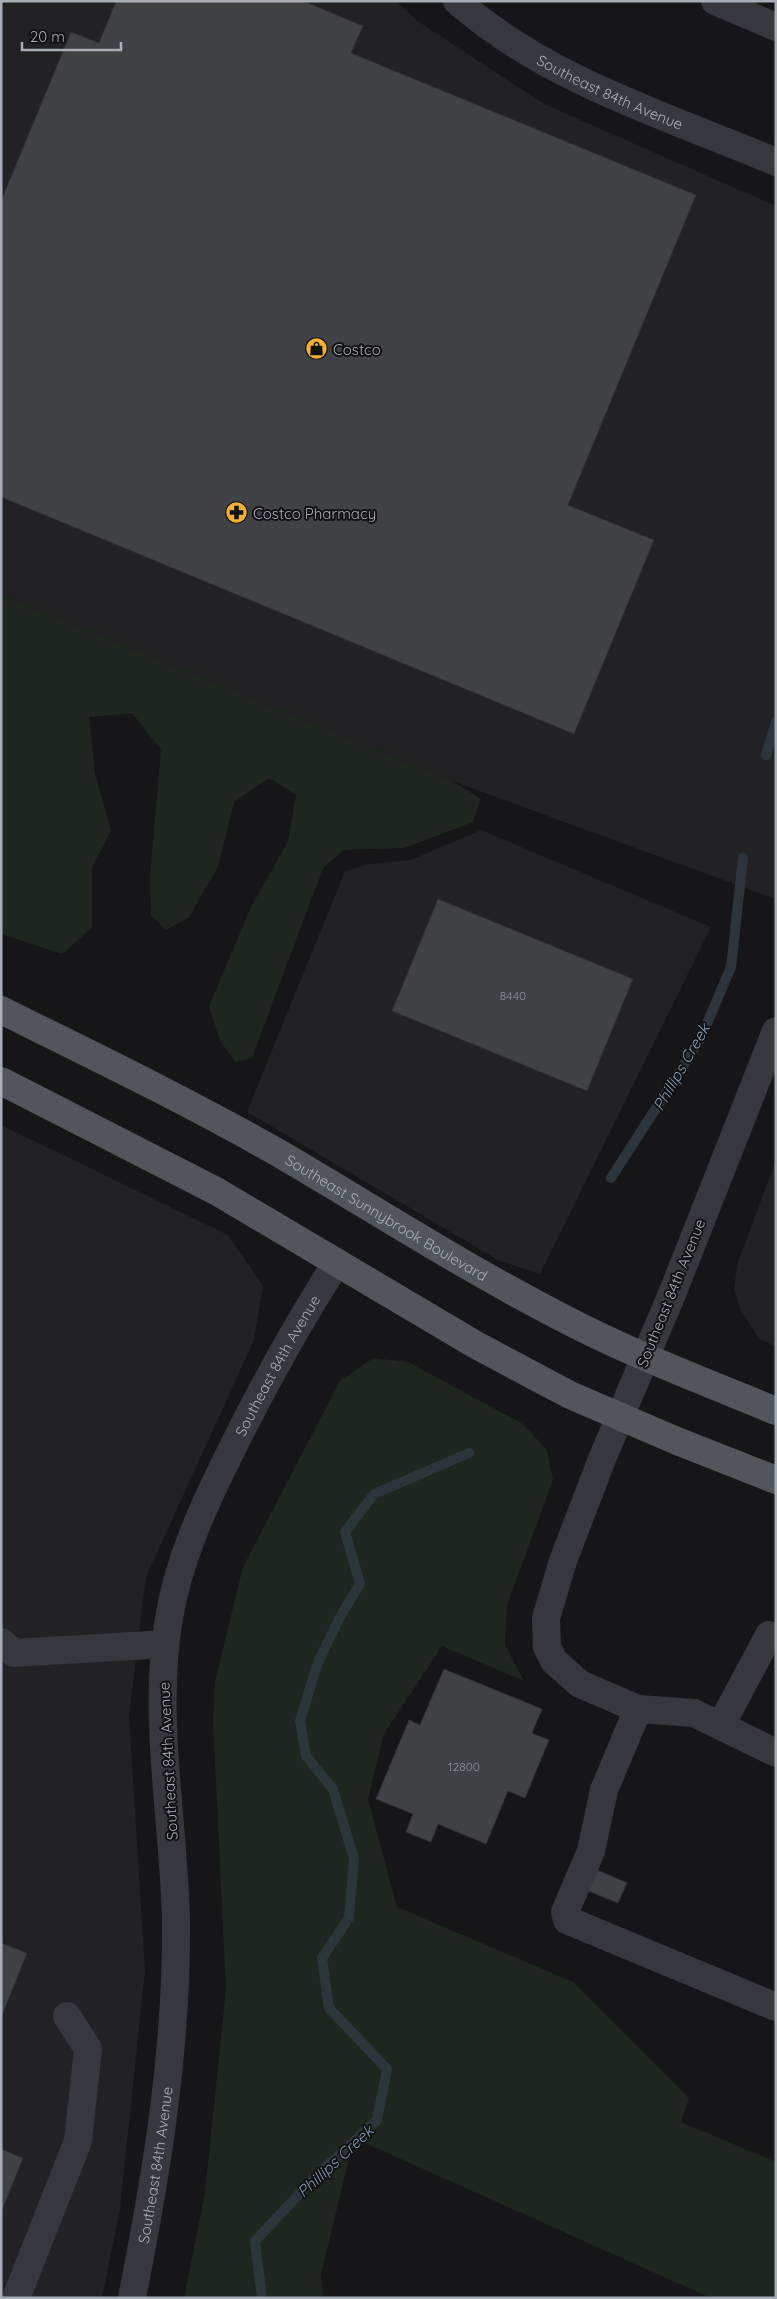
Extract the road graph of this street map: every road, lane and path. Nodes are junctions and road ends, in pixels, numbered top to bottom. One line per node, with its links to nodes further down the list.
1 (456, 1): 4 (street, Southeast 84th Avenue)
2 (715, 1): 3 (street)
3 (776, 27)
4 (776, 162)
5 (1, 1010): 9 (main road, Southeast Sunnybrook Boulevard)
6 (776, 1031): 9 (street, Southeast 84th Avenue)
7 (1, 1081): 8 (main road)
8 (337, 1262): 11 (main road); 15 (street, Southeast 84th Avenue)
9 (645, 1358): 10 (main road, Southeast Sunnybrook Boulevard); 11 (street, Southeast 84th Avenue)
10 (776, 1411)
11 (620, 1416): 12 (main road); 16 (street, Southeast 84th Avenue)
12 (776, 1480)
13 (776, 1638): 17 (street)
14 (1, 1642): 15 (street)
15 (165, 1644): 22 (street, Southeast 84th Avenue)
16 (638, 1709): 17 (street, Southeast 84th Avenue); 19 (street)
17 (721, 1726): 18 (street, Southeast 84th Avenue)
18 (776, 1753)
19 (776, 2007)
20 (67, 2016): 21 (street)
21 (16, 2298)
22 (132, 2298)

